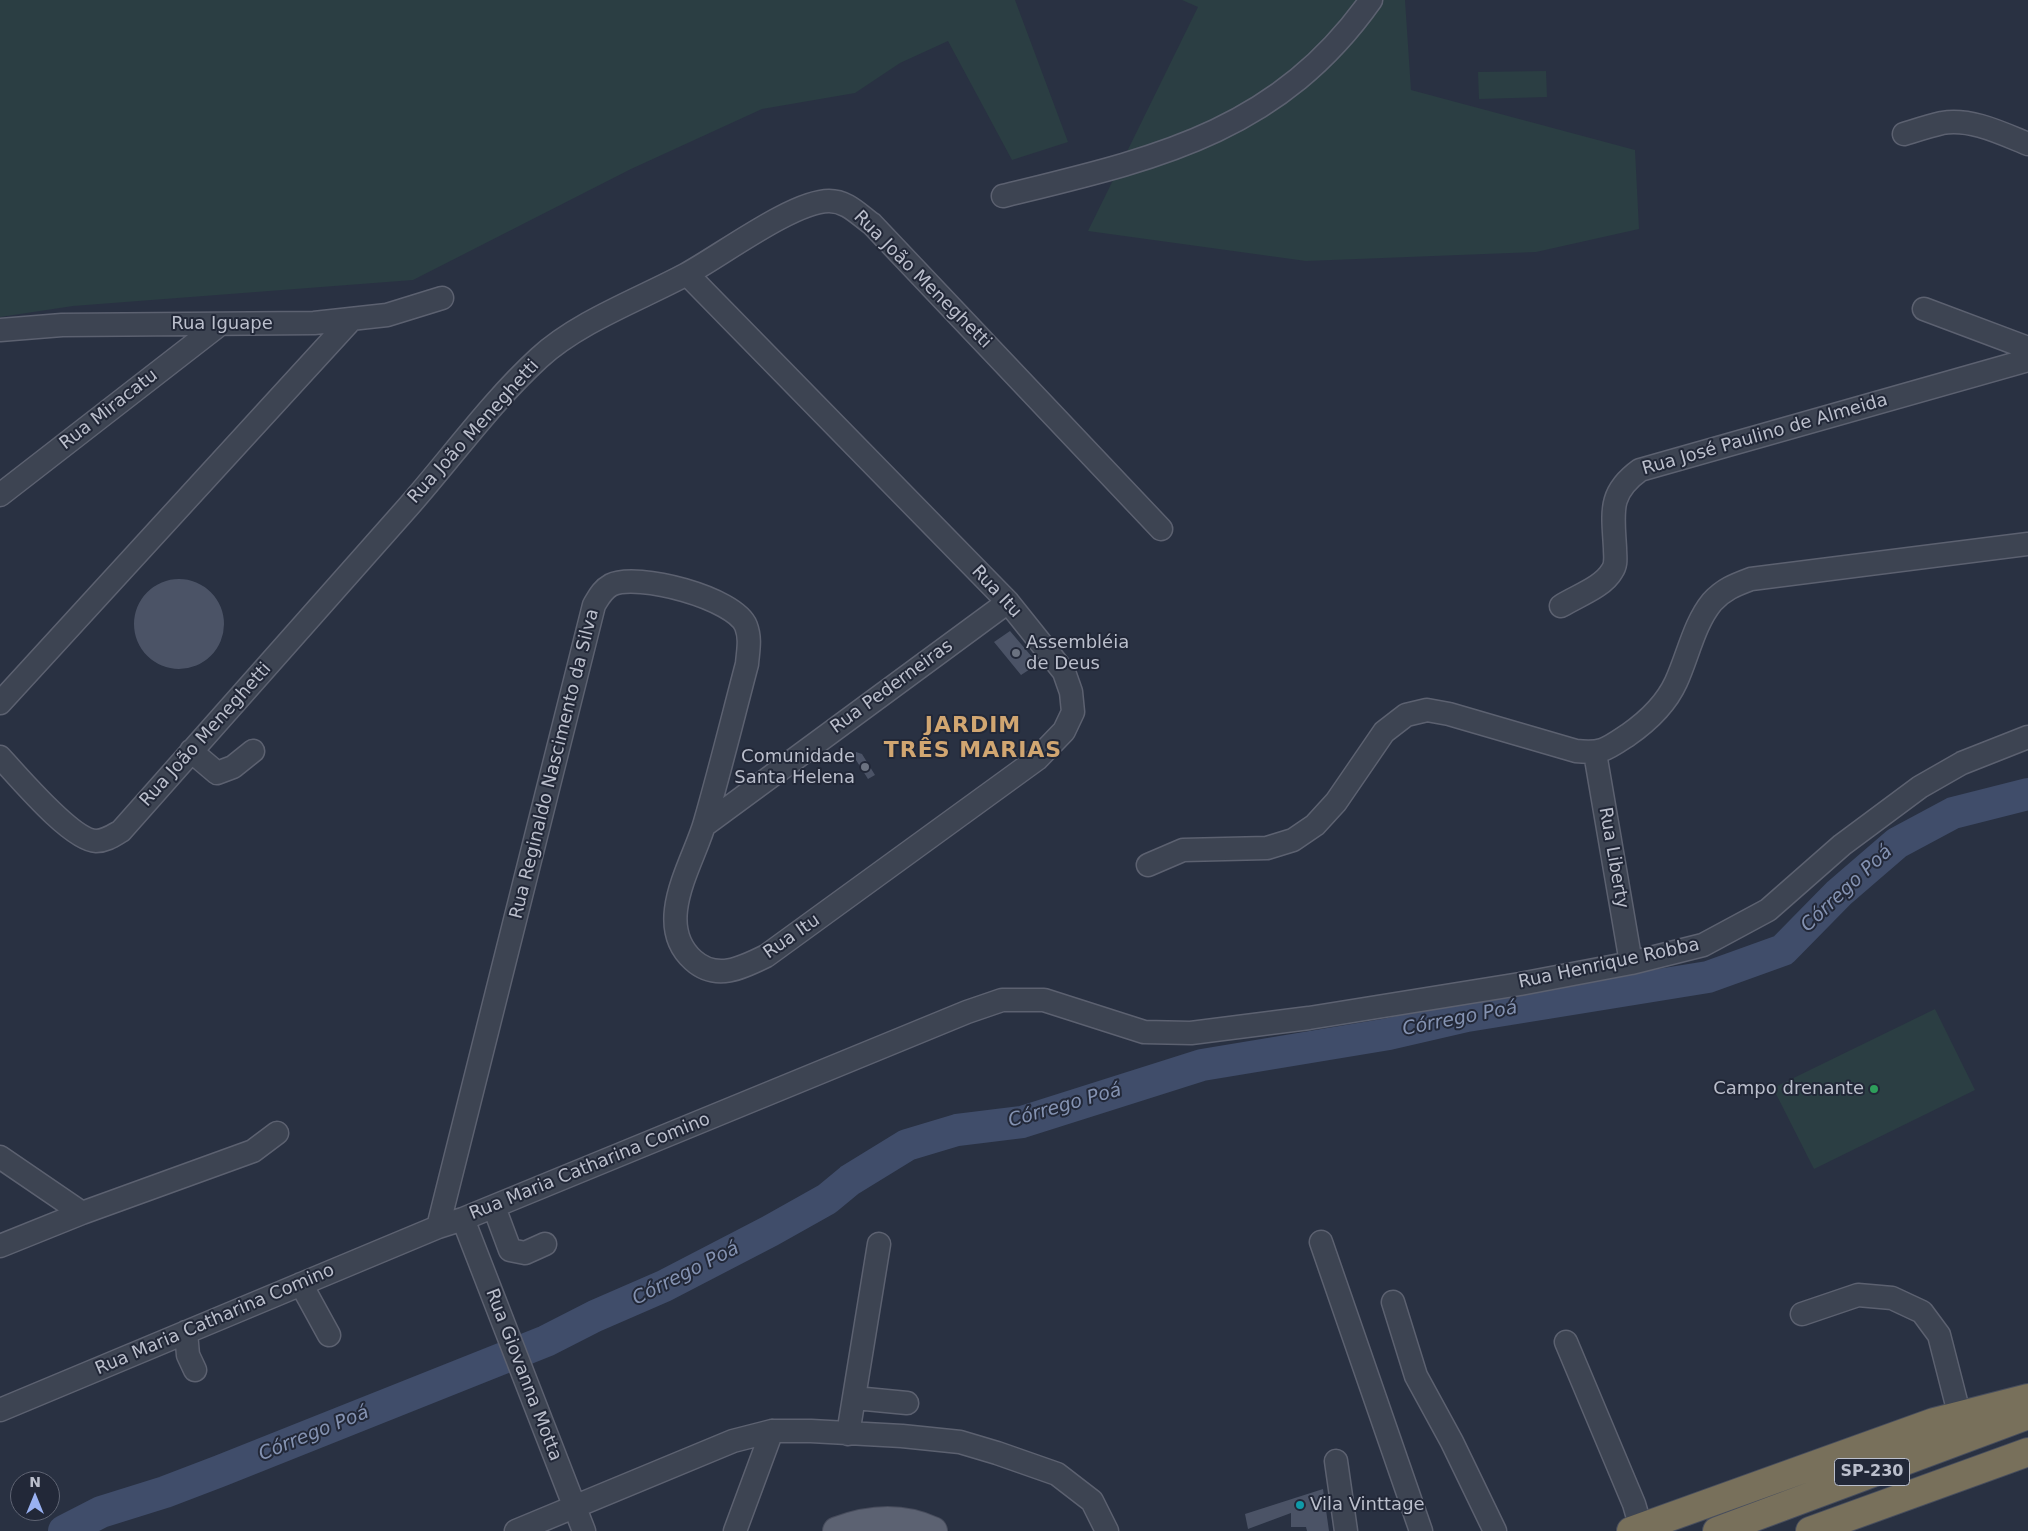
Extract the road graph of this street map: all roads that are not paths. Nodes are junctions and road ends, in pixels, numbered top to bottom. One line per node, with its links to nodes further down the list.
1 (1371, 0): 4 (street)
2 (1904, 134): 3 (street)
3 (2028, 144)
4 (1004, 196)
5 (687, 274): 14 (street, Rua João Meneghetti); 16 (street, Rua Itu); 20 (street, Rua João Meneghetti)
6 (442, 298): 8 (street, Rua Iguape)
7 (1924, 309): 11 (street)
8 (350, 321): 9 (street, Rua Iguape); 18 (street)
9 (219, 325): 10 (street, Rua Iguape); 13 (street, Rua Miracatu)
10 (0, 330)
11 (2028, 348)
12 (2028, 360): 17 (street, Rua José Paulino de Almeida)
13 (0, 495)
14 (1161, 529)
15 (2028, 544): 22 (street)
16 (1008, 602): 24 (street, Rua Pederneiras); 26 (street, Rua Itu)
17 (1561, 606)
18 (0, 703)
19 (2028, 737): 27 (street, Rua Henrique Robba)
20 (192, 751): 21 (street); 23 (street, Rua João Meneghetti)
21 (253, 751)
22 (1595, 754): 25 (street); 27 (street, Rua Liberty)
23 (0, 757)
24 (705, 825): 26 (street, Rua Reginaldo Nascimento da Silva); 34 (street, Rua Reginaldo Nascimento da Silva)
25 (1148, 865)
26 (677, 934)
27 (1631, 964): 28 (street, Rua Henrique Robba)
28 (1191, 1033): 31 (street, Rua Maria Catharina Comino)
29 (277, 1133): 32 (street)
30 (0, 1157): 32 (street)
31 (494, 1207): 33 (street, Rua Maria Catharina Comino); 36 (street)
32 (82, 1213): 38 (street)
33 (463, 1219): 34 (street, Rua Maria Catharina Comino); 56 (street, Rua Giovanna Motta)
34 (438, 1227): 39 (street, Rua Maria Catharina Comino)
35 (1321, 1242): 65 (street)
36 (546, 1244)
37 (879, 1244): 46 (street)
38 (0, 1246)
39 (301, 1284): 42 (street, Rua Maria Catharina Comino); 43 (street)
40 (1393, 1302): 66 (street)
41 (1802, 1314): 51 (street)
42 (186, 1332): 45 (street); 49 (street, Rua Maria Catharina Comino)
43 (329, 1336)
44 (1566, 1342): 57 (street)
45 (195, 1370)
46 (855, 1398): 48 (street); 53 (street)
47 (2028, 1398): 51 (highway)
48 (907, 1403)
49 (0, 1410)
50 (2028, 1415): 67 (highway, SP-230)
51 (1960, 1417): 57 (highway)
52 (772, 1432): 53 (street); 56 (street); 60 (street)
53 (848, 1434): 63 (street)
54 (2028, 1452): 68 (highway, SP-230)
55 (1336, 1461): 64 (street)
56 (574, 1507): 58 (street); 59 (street, Rua Giovanna Motta)
57 (1636, 1529)
58 (516, 1531)
59 (584, 1531)
60 (735, 1531)
61 (837, 1531): 62 (main road)
62 (933, 1531)
63 (1106, 1531)
64 (1346, 1531)
65 (1421, 1531)
66 (1495, 1531)
67 (1717, 1531)
68 (1810, 1531)

